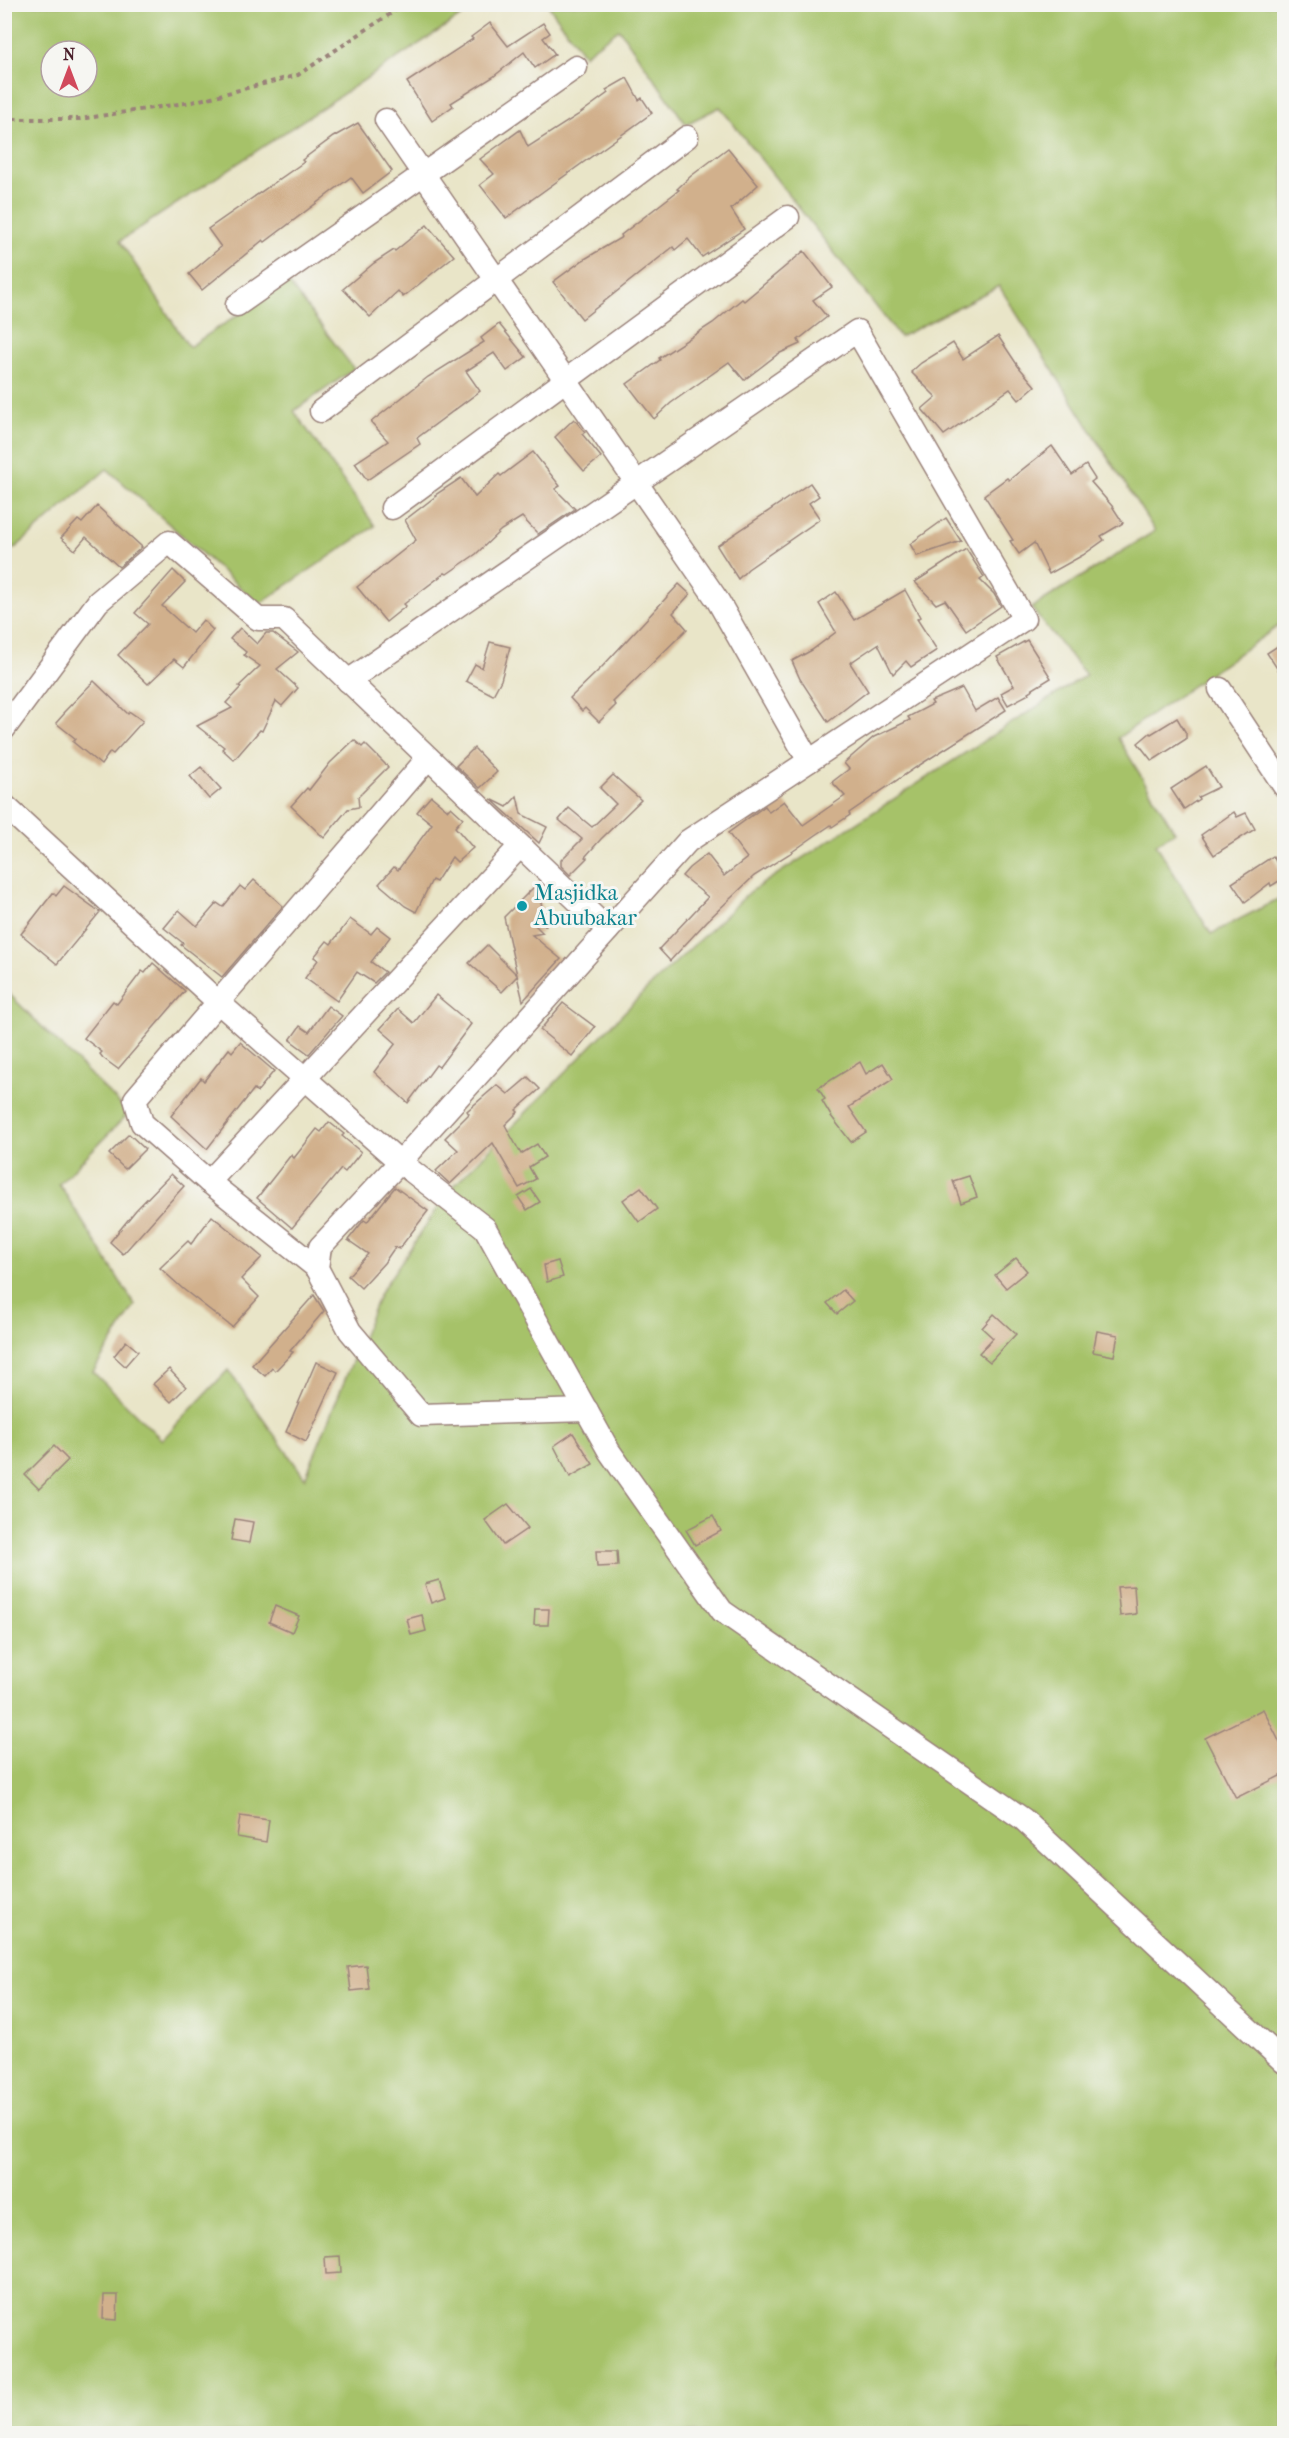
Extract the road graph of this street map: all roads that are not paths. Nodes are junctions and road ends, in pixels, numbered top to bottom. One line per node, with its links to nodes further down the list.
1 (576, 67): 4 (street)
2 (386, 120): 4 (street)
3 (687, 137): 6 (street)
4 (423, 174): 6 (street); 7 (street)
5 (788, 217): 8 (street)
6 (496, 280): 8 (street); 9 (street)
7 (237, 305)
8 (566, 381): 10 (street); 11 (street)
9 (321, 411)
10 (637, 483): 12 (street); 16 (street); 16 (street)
11 (392, 508)
12 (348, 681): 14 (street); 15 (street)
13 (1220, 689): 17 (street)
14 (4, 729)
15 (428, 758): 19 (street); 21 (street)
16 (809, 761): 20 (street)
17 (1284, 786)
18 (4, 805): 21 (street)
19 (520, 846): 20 (street); 22 (street)
20 (608, 930): 23 (street)
21 (218, 1002): 22 (street); 24 (street)
22 (305, 1078): 23 (street); 24 (street)
23 (399, 1162): 25 (street); 26 (street)
24 (209, 1182): 25 (street)
25 (317, 1268): 26 (street)
26 (586, 1410): 27 (street)
27 (1284, 2062)

